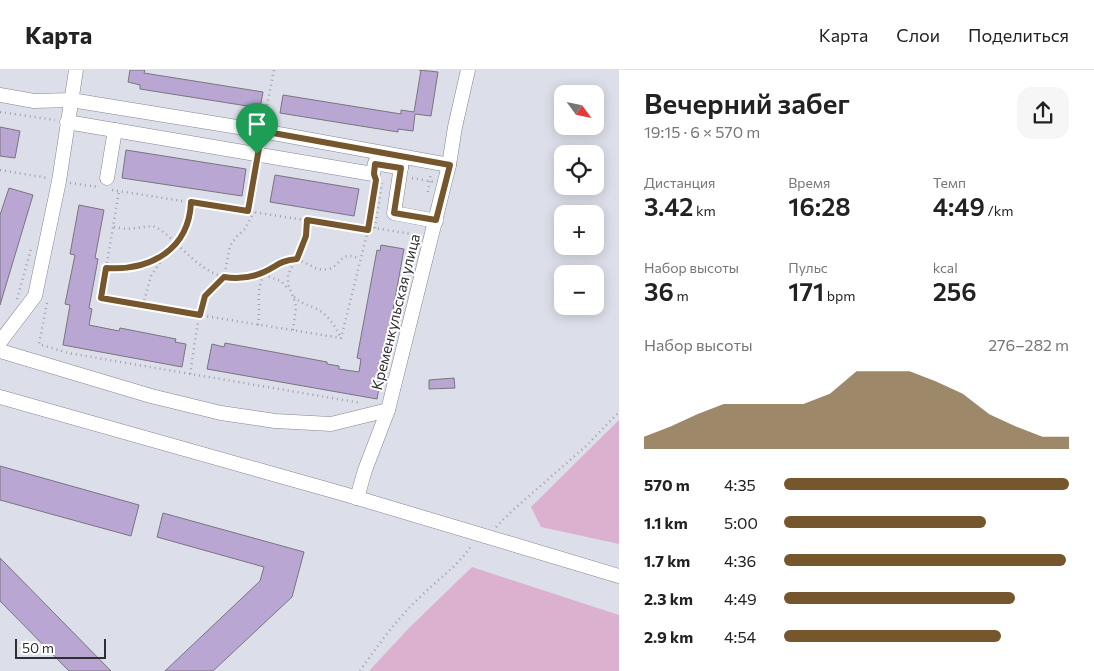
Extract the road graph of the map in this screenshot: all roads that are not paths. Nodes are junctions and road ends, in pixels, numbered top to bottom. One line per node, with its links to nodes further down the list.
1 (76, 70): 4 (street)
2 (468, 70): 8 (street, Кременкульская улица)
3 (0, 95): 4 (street)
4 (66, 100): 5 (street); 7 (street)
5 (67, 122): 6 (street); 11 (street)
6 (115, 130): 7 (street); 9 (street)
7 (402, 162): 8 (street); 10 (street)
8 (450, 165): 10 (street, Кременкульская улица)
9 (107, 178)
10 (436, 220): 14 (street, Кременкульская улица)
11 (0, 342)
12 (0, 351): 14 (street)
13 (0, 397): 15 (street)
14 (388, 410): 15 (street, Кременкульская улица)
15 (357, 498): 16 (street)
16 (619, 576)

